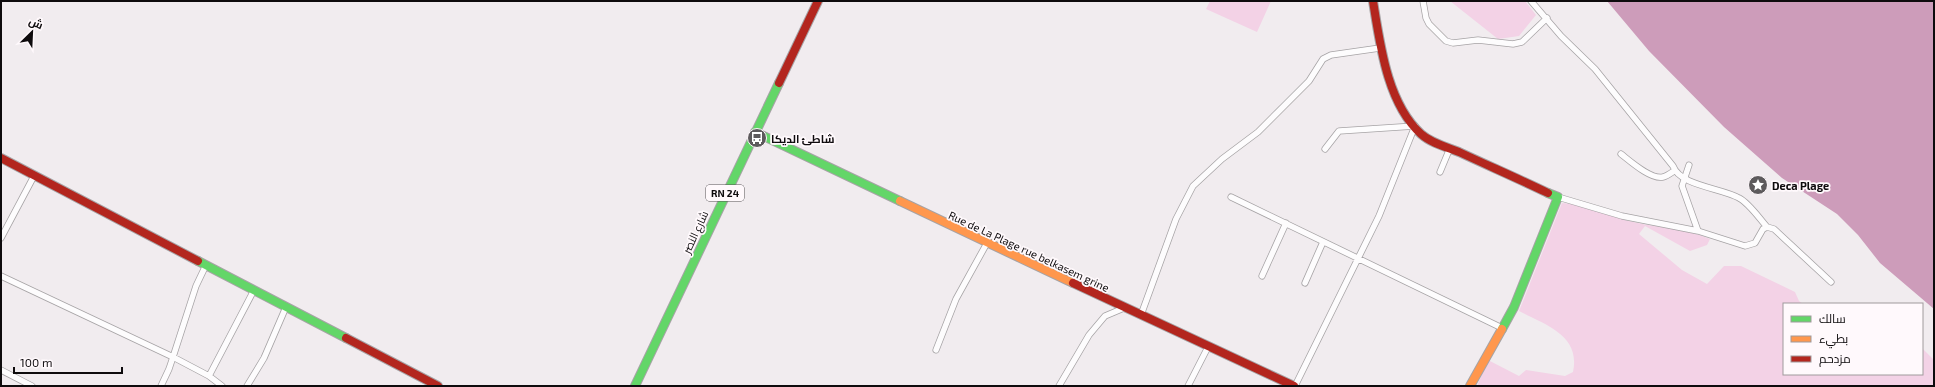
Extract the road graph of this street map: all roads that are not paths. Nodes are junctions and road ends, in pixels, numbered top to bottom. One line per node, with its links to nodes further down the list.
1 (818, 1): 8 (street, شارع النصر / RN 24)
2 (1373, 1): 6 (street)
3 (1423, 1): 5 (street)
4 (1531, 1): 5 (street)
5 (1547, 18): 14 (street)
6 (1380, 48): 7 (street); 35 (street)
7 (1415, 126): 9 (street); 10 (street); 26 (street)
8 (755, 132): 25 (street, Rue de La Plage rue belkasem grine); 47 (street, شارع النصر / RN 24)
9 (1324, 148)
10 (1450, 148): 15 (street); 19 (street)
11 (1621, 154): 14 (street)
12 (1, 158): 16 (street)
13 (1689, 165): 17 (street)
14 (1674, 171): 17 (street)
15 (1440, 172)
16 (34, 176): 23 (street); 27 (street)
17 (1684, 177): 21 (street); 22 (street)
18 (1231, 197): 20 (street)
19 (1558, 197): 22 (street); 36 (street)
20 (1286, 224): 24 (street); 29 (street)
21 (1767, 227): 22 (street); 30 (street)
22 (1698, 231)
23 (1, 238)
24 (1323, 242): 26 (street); 31 (street)
25 (987, 243): 34 (street, Rue de La Plage rue belkasem grine); 38 (street)
26 (1358, 258): 36 (street); 50 (street)
27 (206, 265): 32 (street); 39 (street)
28 (1, 276): 39 (street)
29 (1262, 276)
30 (1831, 282)
31 (1305, 283)
32 (254, 290): 33 (street); 41 (street)
33 (286, 308): 45 (street); 46 (street)
34 (1124, 308): 35 (street, Rue de La Plage rue belkasem grine); 48 (street)
35 (1141, 315): 37 (street, Rue de La Plage rue belkasem grine)
36 (1502, 328): 51 (street)
37 (1208, 346): 49 (street); 50 (street, Rue de La Plage rue belkasem grine)
38 (936, 350)
39 (173, 357): 41 (street); 43 (street)
40 (1, 370): 42 (street)
41 (209, 376): 44 (street)
42 (32, 386)
43 (161, 386)
44 (222, 386)
45 (247, 386)
46 (438, 386)
47 (635, 386)
48 (1059, 386)
49 (1188, 386)
50 (1295, 386)
51 (1470, 386)

